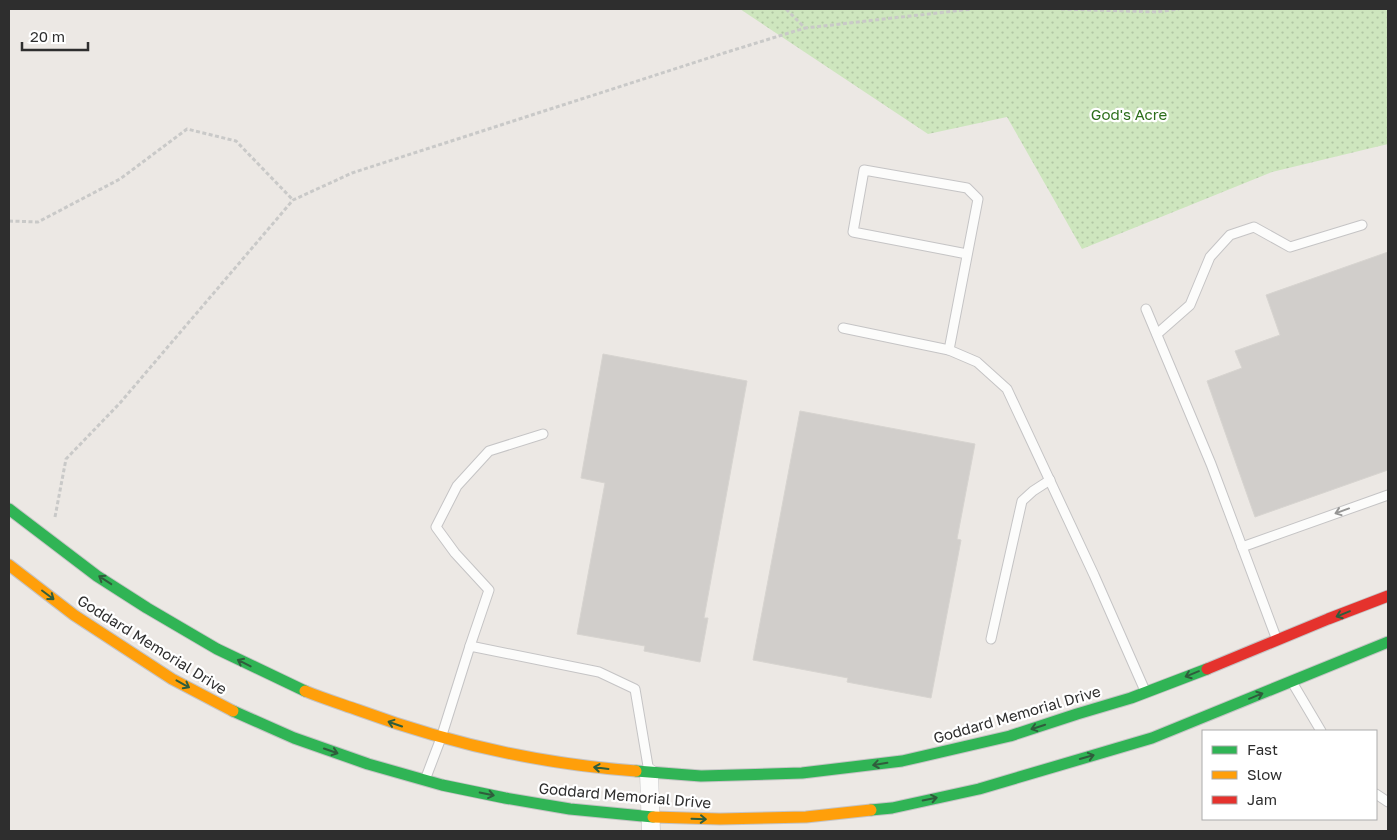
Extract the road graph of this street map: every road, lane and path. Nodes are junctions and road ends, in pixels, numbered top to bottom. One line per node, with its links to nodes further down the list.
1 (786, 9): 5 (path)
2 (972, 9): 5 (path)
3 (1061, 9): 4 (path)
4 (1179, 9)
5 (805, 28): 6 (path)
6 (293, 200): 7 (path); 18 (path)
7 (9, 221)
8 (1362, 224): 12 (lane)
9 (967, 254): 9 (lane); 13 (lane)
10 (1146, 309): 12 (lane)
11 (843, 328): 13 (lane)
12 (1157, 334): 19 (lane)
13 (949, 350): 15 (lane)
14 (544, 434): 25 (lane)
15 (1050, 480): 22 (lane); 27 (lane)
16 (1388, 494): 19 (lane, one-way to 19)
17 (9, 509): 18 (main road, Goddard Memorial Drive)
18 (46, 537): 29 (main road, Goddard Memorial Drive, one-way to 18)
19 (1242, 546): 23 (lane)
20 (9, 565): 31 (main road, Goddard Memorial Drive, one-way to 31)
21 (1388, 596): 23 (main road, Goddard Memorial Drive, one-way to 23)
22 (991, 639)
23 (1277, 640): 27 (main road, Goddard Memorial Drive, one-way to 27)
24 (1388, 642): 26 (main road, Goddard Memorial Drive)
25 (470, 646): 29 (lane); 30 (lane)
26 (1292, 682): 28 (lane); 34 (main road, Goddard Memorial Drive, one-way to 26)
27 (1146, 693): 30 (main road, Goddard Memorial Drive, one-way to 30)
28 (1320, 730)
29 (442, 738): 30 (main road, Goddard Memorial Drive, one-way to 29); 31 (lane)
30 (649, 773): 34 (street)
31 (425, 780): 34 (main road, Goddard Memorial Drive, one-way to 34)
32 (1377, 795): 33 (lane)
33 (1388, 802)
34 (650, 824)

